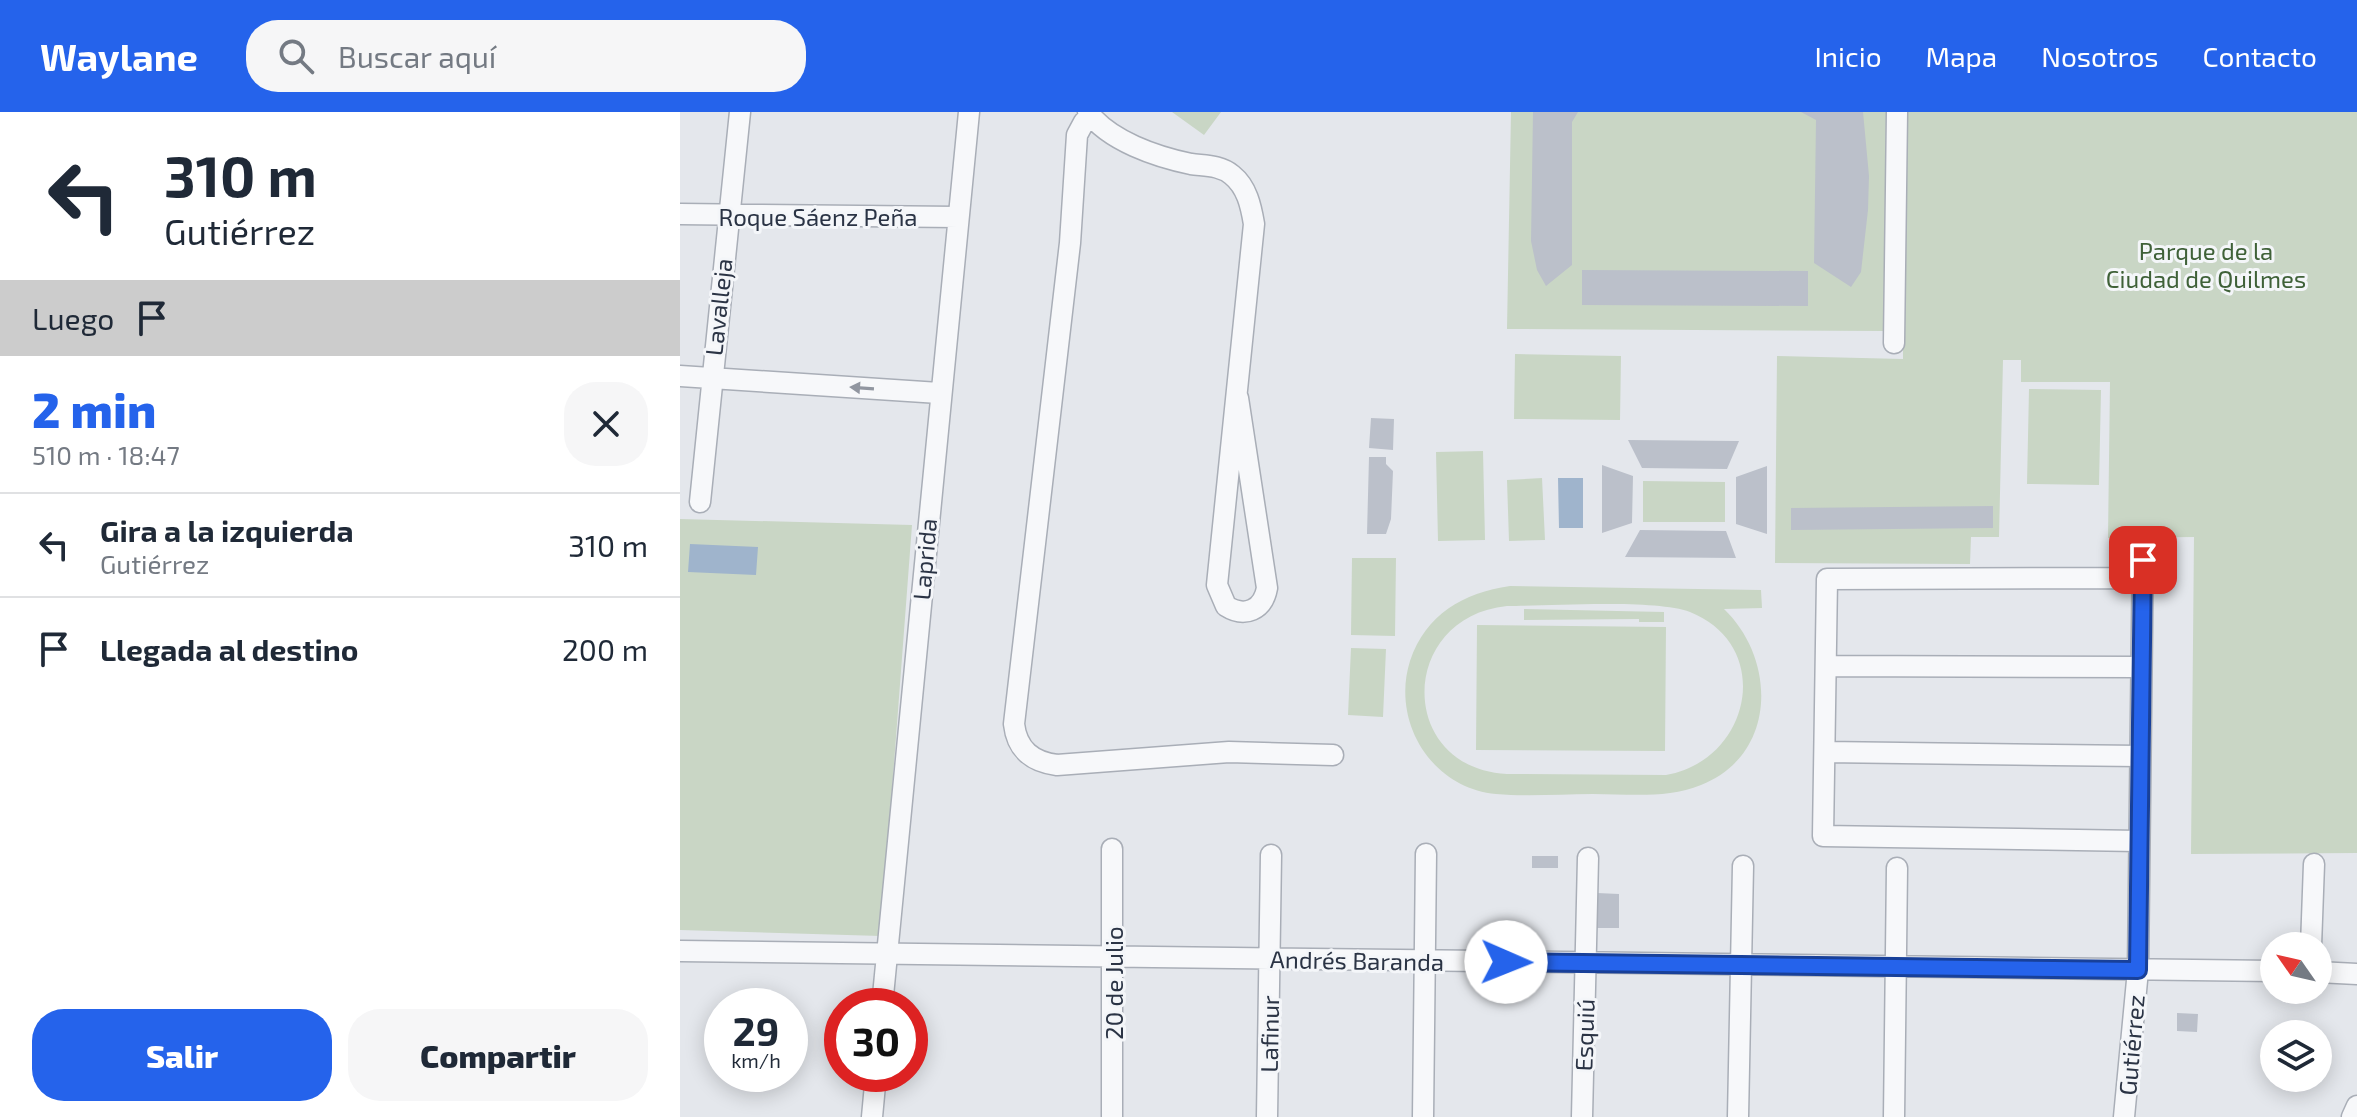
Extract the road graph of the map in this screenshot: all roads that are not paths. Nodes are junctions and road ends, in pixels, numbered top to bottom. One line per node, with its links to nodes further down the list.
1 (740, 112): 6 (street, Lavalleja)
2 (969, 112): 7 (street, Laprida)
3 (1897, 112): 8 (street)
4 (1091, 116): 12 (street); 19 (street)
5 (680, 214): 6 (street, Roque Sáenz Peña)
6 (728, 215): 7 (street, Roque Sáenz Peña); 10 (street, Lavalleja)
7 (957, 217): 11 (street, Laprida)
8 (1894, 343)
9 (680, 376): 10 (street)
10 (710, 378): 11 (street, one-way to 10); 13 (street, Lavalleja)
11 (939, 393): 31 (street, Laprida)
12 (1238, 398): 12 (street)
13 (700, 502)
14 (2143, 542): 15 (street, Gutiérrez)
15 (2143, 578): 16 (street); 17 (street, Gutiérrez)
16 (1827, 666): 17 (street); 18 (street)
17 (2141, 667): 20 (street, Gutiérrez)
18 (1825, 752): 20 (street); 21 (street)
19 (1333, 755)
20 (2139, 756): 21 (street, Gutiérrez)
21 (2138, 841): 38 (street, Gutiérrez)
22 (1112, 849): 32 (street, 20 de Julio)
23 (1426, 854): 34 (street)
24 (1271, 855): 33 (street, Lafinur)
25 (1588, 858): 35 (street, Esquiú)
26 (2314, 864): 29 (street)
27 (1743, 866): 36 (street)
28 (1897, 868): 37 (street)
29 (2312, 932)
30 (680, 951): 31 (street, Andrés Baranda)
31 (887, 955): 32 (street, Andrés Baranda); 42 (street, Laprida)
32 (1114, 957): 33 (street, Andrés Baranda); 46 (street, 20 de Julio)
33 (1271, 959): 34 (street, Andrés Baranda); 47 (street, Lafinur)
34 (1426, 961): 35 (street, Andrés Baranda); 48 (street)
35 (1586, 964): 36 (street, Andrés Baranda); 49 (street, Esquiú)
36 (1742, 966): 37 (street, Andrés Baranda); 50 (street)
37 (1896, 967): 38 (street, Andrés Baranda); 51 (street)
38 (2138, 970): 39 (street, Andrés Baranda); 52 (street, Gutiérrez)
39 (2260, 971)
40 (2332, 973): 41 (street)
41 (2357, 974)
42 (884, 988)
43 (874, 1092): 45 (street)
44 (2357, 1106): 53 (street)
45 (872, 1117)
46 (1112, 1117)
47 (1267, 1117)
48 (1423, 1117)
49 (1582, 1117)
50 (1738, 1117)
51 (1894, 1117)
52 (2124, 1117)
53 (2352, 1117)

